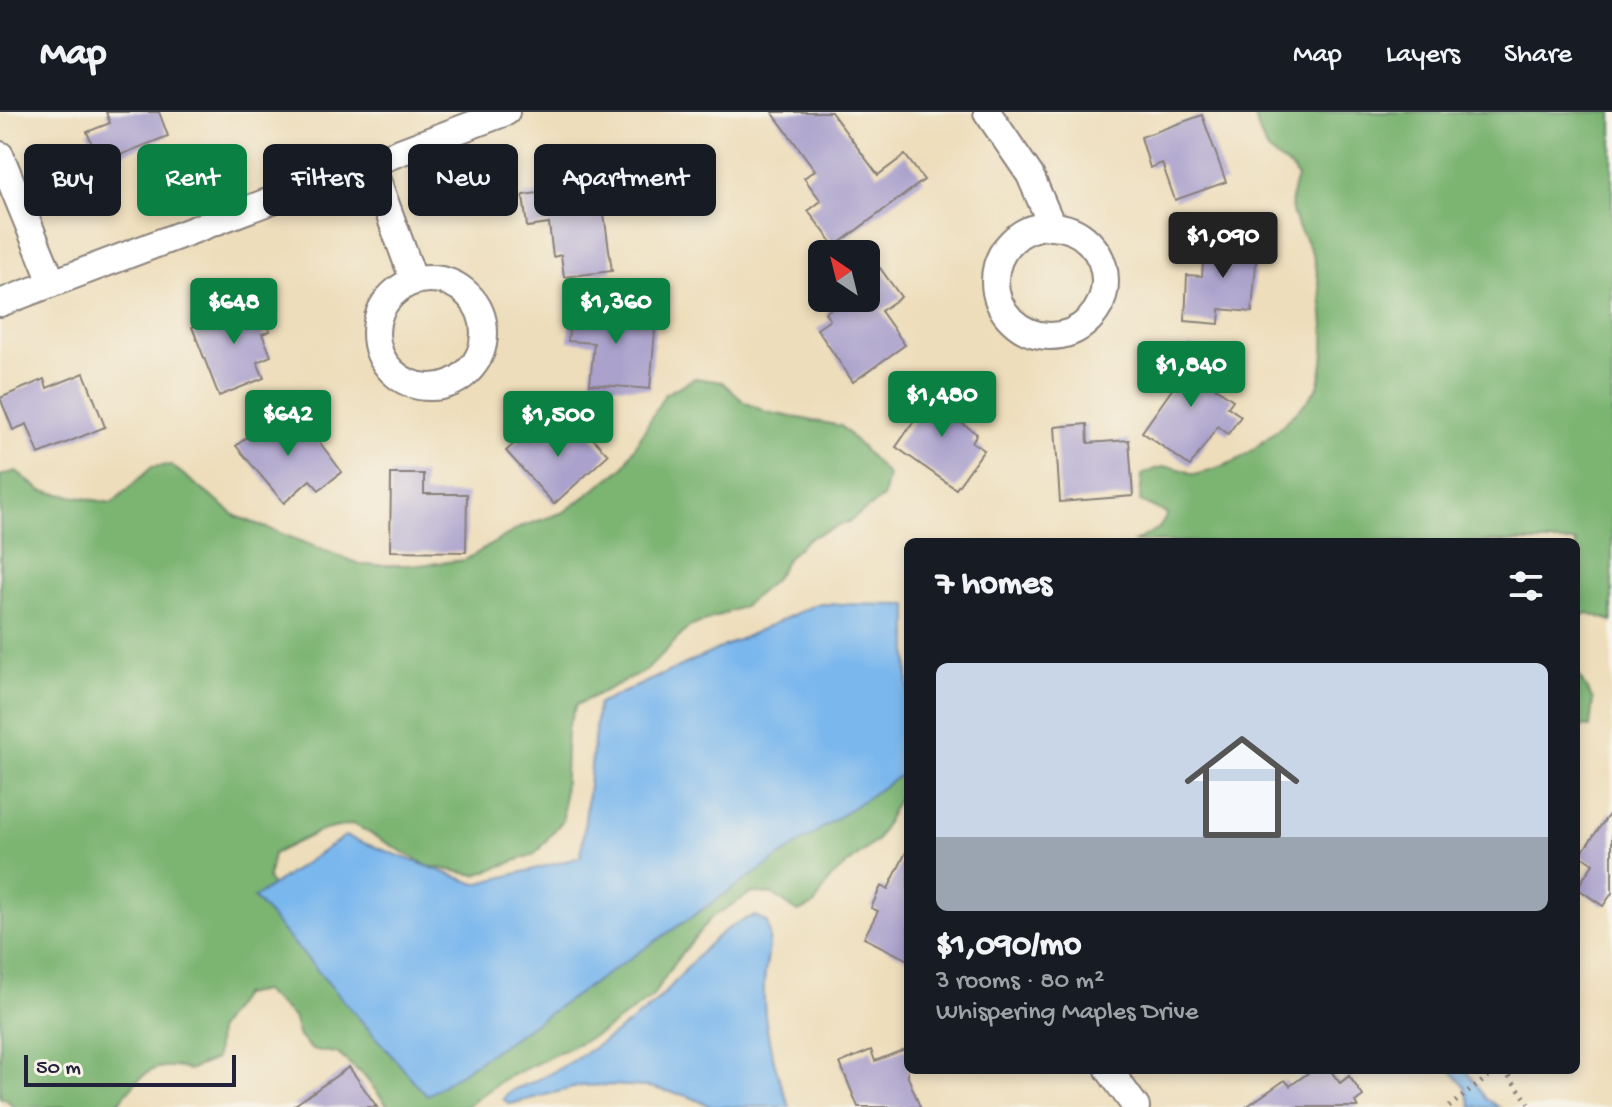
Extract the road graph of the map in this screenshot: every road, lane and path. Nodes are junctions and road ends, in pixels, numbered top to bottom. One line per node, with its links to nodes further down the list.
1 (506, 112): 4 (street)
2 (987, 112): 7 (street)
3 (0, 155): 9 (street)
4 (392, 156)
5 (263, 204): 9 (street)
6 (390, 216): 8 (street)
7 (1052, 226): 7 (street)
8 (414, 281): 8 (street)
9 (52, 282): 10 (street)
10 (0, 303)
11 (1112, 1074): 15 (street)
12 (1492, 1074): 14 (path)
13 (1507, 1074): 16 (path)
14 (1450, 1106)
15 (1136, 1107)
16 (1532, 1107)

